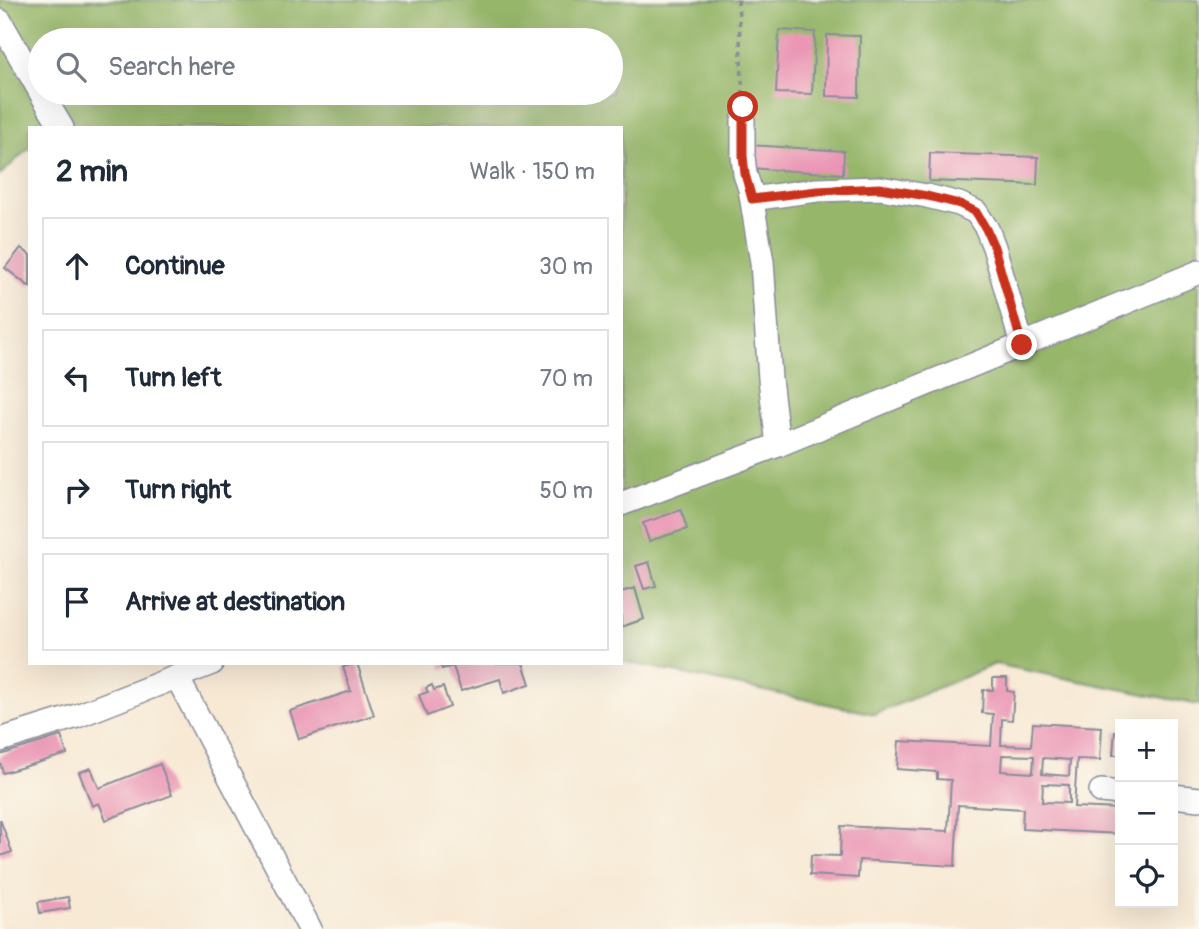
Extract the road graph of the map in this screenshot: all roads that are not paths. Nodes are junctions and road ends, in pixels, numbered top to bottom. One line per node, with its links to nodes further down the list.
1 (0, 21): 2 (street)
2 (28, 69)
3 (49, 105): 5 (street)
4 (743, 121): 6 (street)
5 (61, 126)
6 (752, 199): 8 (street); 9 (street)
7 (1199, 272): 8 (street)
8 (1022, 345): 9 (street)
9 (778, 445): 10 (street)
10 (623, 503)
11 (207, 665): 12 (street)
12 (177, 677): 13 (street); 16 (street)
13 (0, 740)
14 (1178, 797): 15 (street)
15 (1199, 799)
16 (310, 929)

